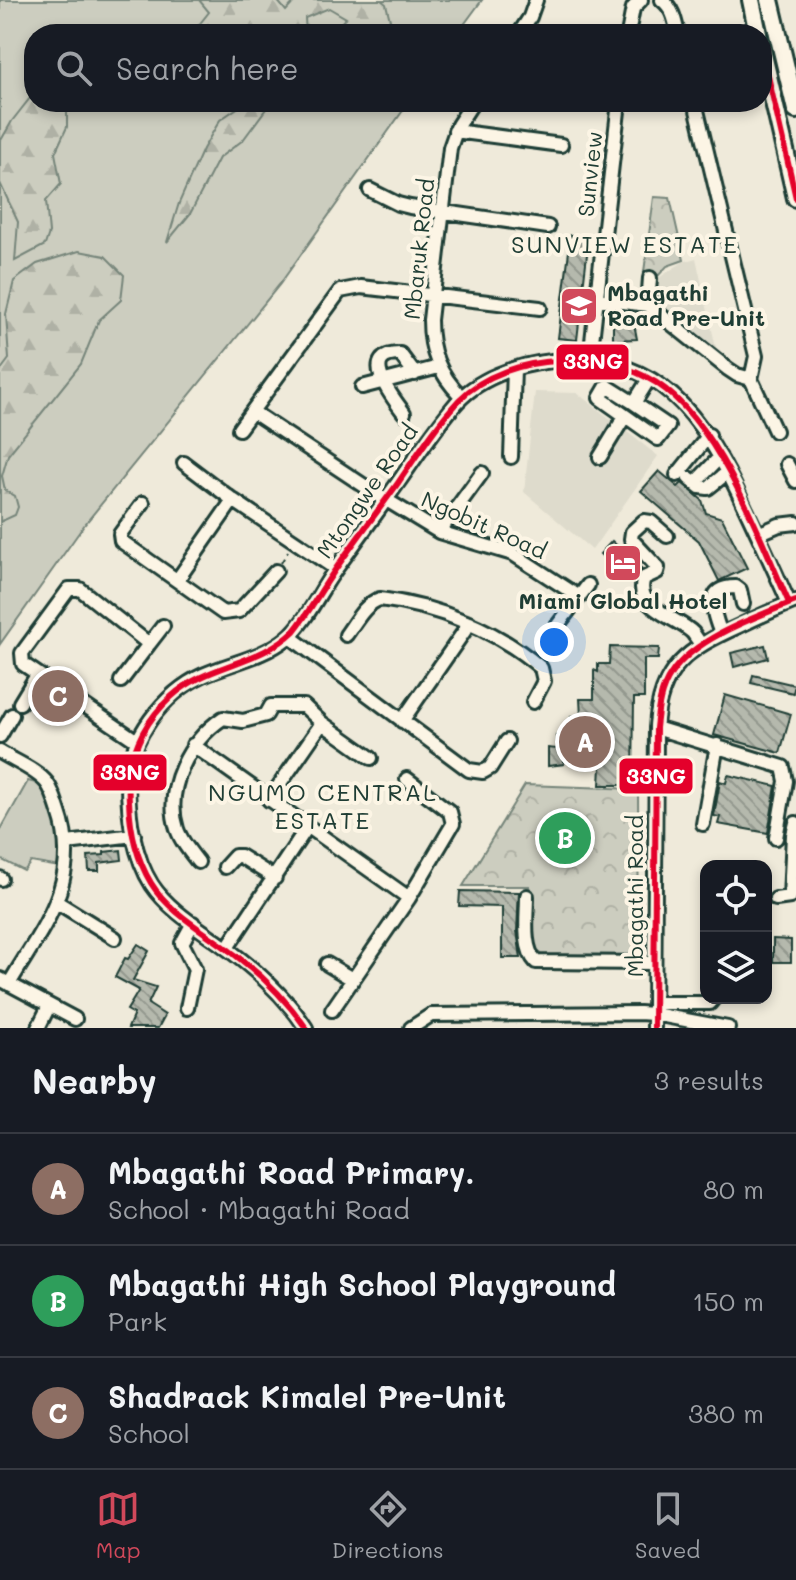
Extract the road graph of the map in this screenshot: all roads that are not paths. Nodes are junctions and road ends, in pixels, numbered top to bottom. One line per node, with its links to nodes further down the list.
1 (536, 0): 6 (street)
2 (641, 0): 7 (street)
3 (662, 0): 8 (street)
4 (751, 0): 9 (main road)
5 (770, 0): 11 (main road)
6 (525, 24)
7 (630, 24)
8 (676, 24)
9 (756, 24)
10 (772, 83): 16 (main road)
11 (796, 110)
12 (467, 112): 15 (street, Mbaruk Road)
13 (618, 112): 24 (street, Sunview)
14 (697, 112): 33 (street)
15 (455, 131): 17 (street); 20 (street, Mbaruk Road)
16 (790, 143): 19 (main road)
17 (561, 145)
18 (370, 190): 20 (street)
19 (796, 198)
20 (442, 212): 21 (street); 23 (street, Mbaruk Road)
21 (548, 227)
22 (650, 278): 25 (street)
23 (432, 295): 26 (street); 29 (street, Mbaruk Road); 39 (street)
24 (597, 299): 25 (street); 27 (street, Sunview)
25 (648, 305): 33 (street)
26 (540, 308)
27 (590, 359): 28 (street, Mtongwe Road); 30 (street, Mtongwe Road)
28 (607, 363): 32 (street, Mtongwe Road); 35 (street)
29 (439, 367): 31 (street); 37 (street, Mbaruk Road)
30 (514, 369): 37 (street, Mtongwe Road); 45 (street)
31 (415, 374): 34 (street); 34 (street)
32 (649, 379): 38 (street); 44 (street, Mtongwe Road)
33 (751, 379): 43 (street)
34 (380, 382): 36 (street); 40 (street)
35 (607, 386): 38 (street); 41 (street)
36 (362, 387)
37 (461, 396): 54 (street, Mtongwe Road)
38 (634, 403): 41 (street)
39 (253, 412): 42 (street); 54 (street, Ngobit Road)
40 (404, 413)
41 (625, 416): 46 (street)
42 (239, 429)
43 (775, 431)
44 (709, 435): 47 (street, Mtongwe Road); 52 (street)
45 (511, 457)
46 (600, 457)
47 (720, 457): 50 (street, Mtongwe Road); 52 (street)
48 (184, 463): 55 (street)
49 (787, 464): 53 (street)
50 (728, 472): 52 (street); 59 (street, Mtongwe Road)
51 (482, 473): 58 (street)
52 (687, 479)
53 (796, 481)
54 (387, 499): 58 (street, Ngobit Road); 61 (street, Mtongwe Road)
55 (233, 500): 61 (street); 63 (street)
56 (143, 503): 63 (street)
57 (793, 520): 59 (street)
58 (439, 532): 65 (street, Ngobit Road)
59 (758, 534): 66 (street, Mtongwe Road)
60 (667, 536): 75 (street)
61 (336, 569): 73 (street, Mtongwe Road)
62 (276, 571): 63 (street)
63 (178, 579)
64 (588, 585): 65 (street)
65 (578, 596): 70 (street)
66 (793, 602): 71 (street, Mbagathi Road)
67 (743, 604): 71 (street)
68 (470, 623): 72 (street); 78 (street); 81 (street)
69 (163, 626): 74 (street)
70 (557, 626)
71 (721, 634): 75 (street, Mbagathi Road)
72 (346, 635)
73 (289, 636): 81 (street); 85 (street, Mtongwe Road)
74 (149, 644): 76 (street); 77 (street)
75 (701, 644): 83 (street, Mbagathi Road)
76 (37, 675): 79 (street); 85 (street)
77 (121, 681)
78 (533, 702)
79 (20, 703)
80 (12, 715): 84 (street)
81 (402, 721): 86 (street)
82 (322, 723): 87 (street); 90 (street); 92 (street)
83 (656, 728): 88 (street); 109 (street, Mbagathi Road)
84 (0, 736)
85 (137, 741): 96 (street, Mtongwe Road)
86 (507, 741)
87 (193, 745): 92 (street); 99 (street)
88 (717, 745): 94 (street); 97 (street)
89 (0, 752): 98 (street)
90 (371, 758)
91 (407, 779): 103 (street)
92 (269, 800): 95 (street)
93 (796, 823): 104 (street)
94 (703, 824)
95 (308, 826): 101 (street); 103 (street)
96 (134, 835): 98 (street); 106 (street, Mtongwe Road)
97 (776, 838)
98 (67, 843): 105 (street)
99 (198, 862)
100 (225, 867): 101 (street)
101 (275, 878): 108 (street)
102 (527, 896): 109 (street)
103 (409, 898): 111 (street)
104 (776, 899)
105 (57, 902): 107 (street); 112 (street)
106 (193, 923): 108 (street, Mtongwe Road); 115 (street)
107 (115, 938)
108 (227, 948): 121 (street)
109 (654, 963): 116 (street, Mbagathi Road)
110 (327, 964): 111 (street)
111 (352, 979): 117 (street)
112 (5, 982): 114 (street)
113 (700, 1004): 116 (street)
114 (49, 1006): 119 (street); 120 (street)
115 (187, 1008)
116 (654, 1008): 118 (street); 124 (street, Mbagathi Road); 125 (street)
117 (332, 1010)
118 (602, 1014): 122 (street); 123 (street)
119 (75, 1019)
120 (38, 1028)
121 (306, 1028)
122 (411, 1028)
123 (602, 1028)
124 (654, 1028)
125 (728, 1028)

